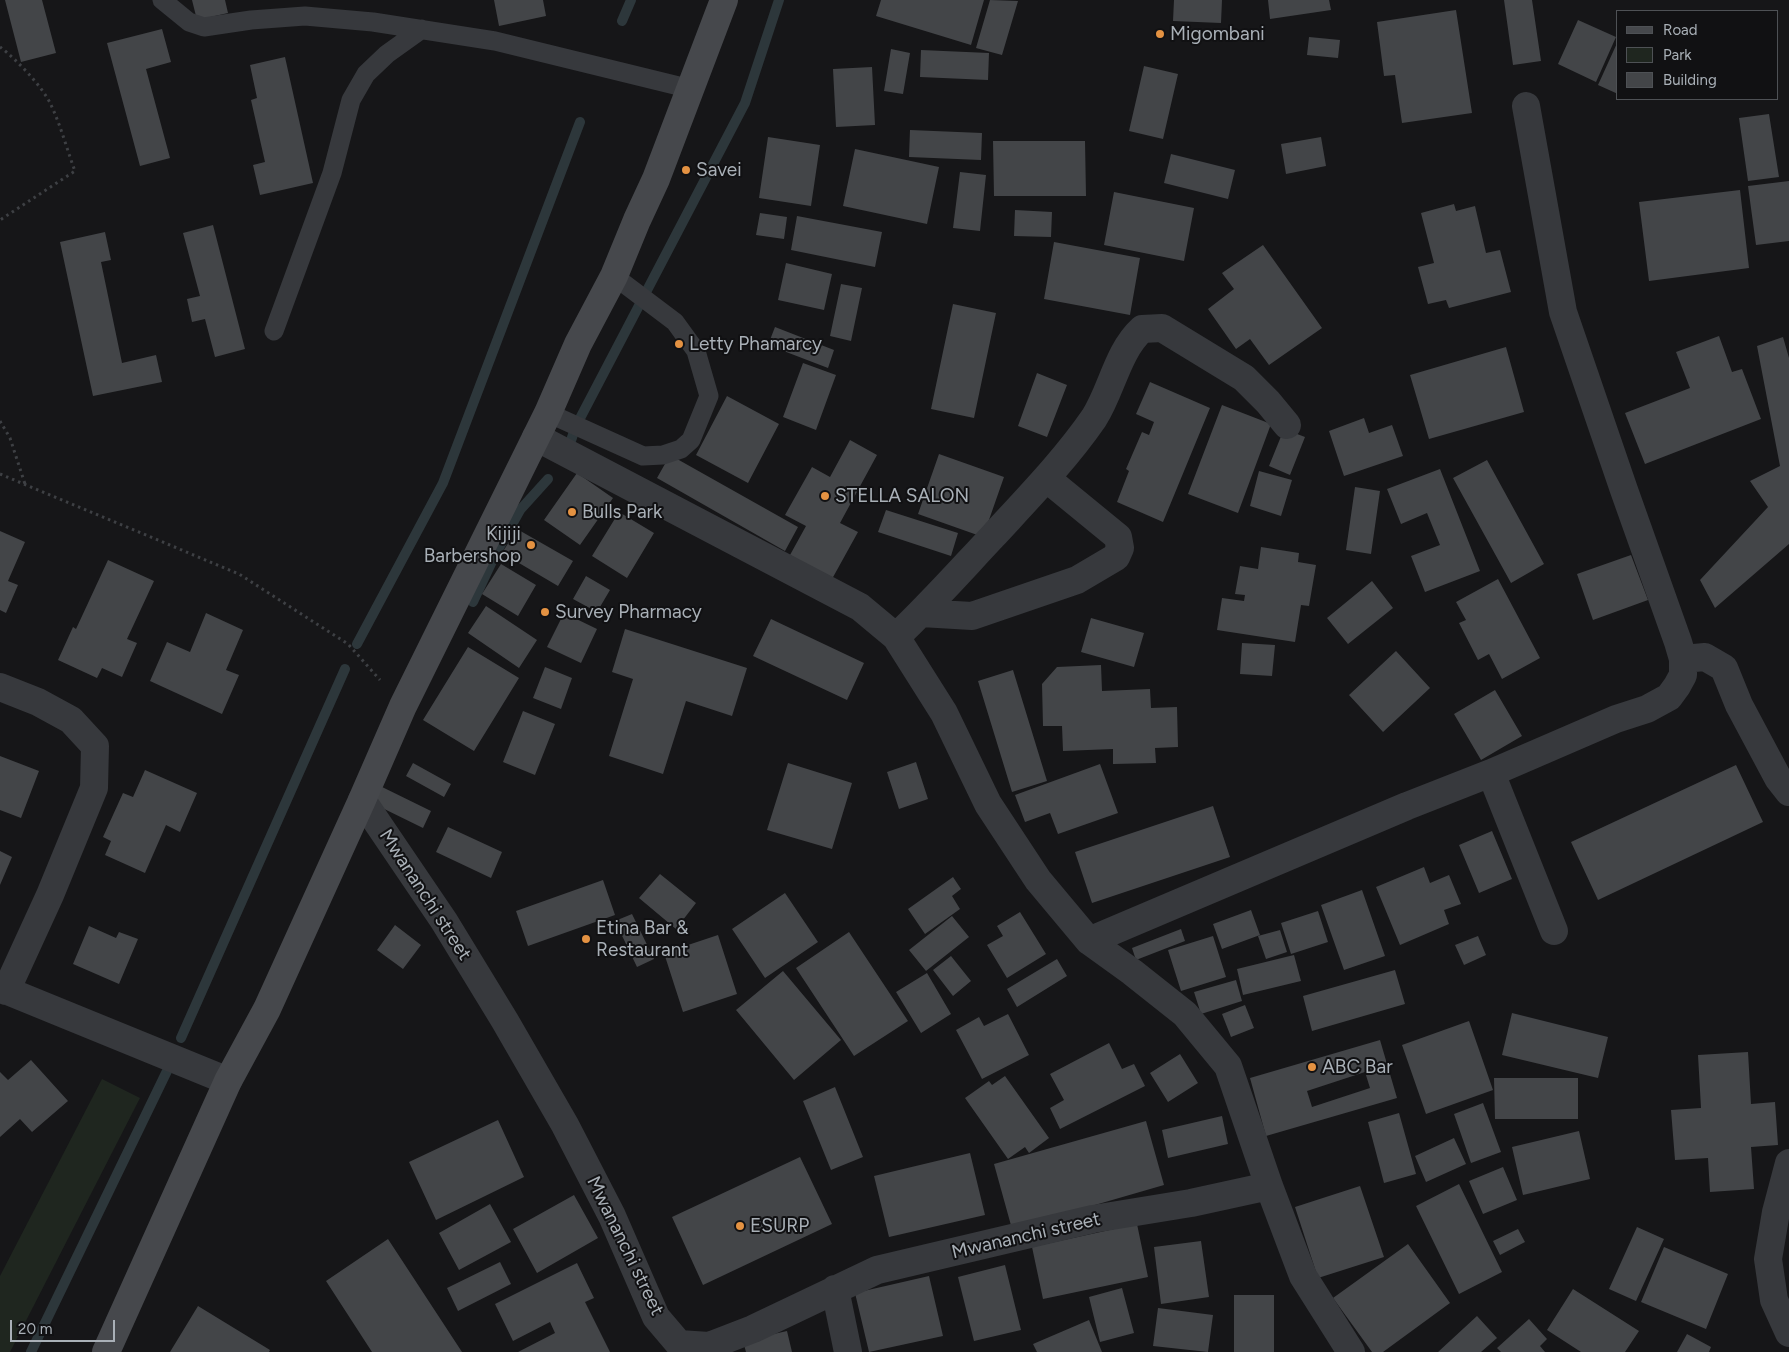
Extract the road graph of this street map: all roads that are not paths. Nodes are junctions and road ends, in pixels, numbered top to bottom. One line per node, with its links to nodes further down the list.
1 (162, 0): 3 (lane)
2 (724, 0): 4 (street)
3 (422, 29): 4 (lane); 7 (lane)
4 (691, 89): 6 (street)
5 (1526, 106): 14 (street)
6 (614, 276): 8 (street); 8 (lane)
7 (274, 331)
8 (548, 413): 10 (street)
9 (1287, 425): 11 (street)
10 (536, 437): 13 (street); 18 (street)
11 (1046, 478): 12 (street); 12 (street)
12 (921, 614): 13 (street)
13 (896, 637): 20 (street)
14 (1683, 659): 16 (street); 17 (street)
15 (0, 688): 21 (street)
16 (1491, 773): 19 (street); 20 (street)
17 (1789, 792)
18 (362, 800): 22 (street); 25 (street, Mwananchi street)
19 (1554, 931)
20 (1089, 941): 24 (street)
21 (3, 990): 22 (street)
22 (228, 1081): 27 (street)
23 (1789, 1163): 26 (street)
24 (1269, 1186): 25 (street, Mwananchi street); 29 (street)
25 (835, 1289): 28 (street)
26 (1789, 1334)
27 (106, 1352)
28 (848, 1352)
29 (1351, 1352)

